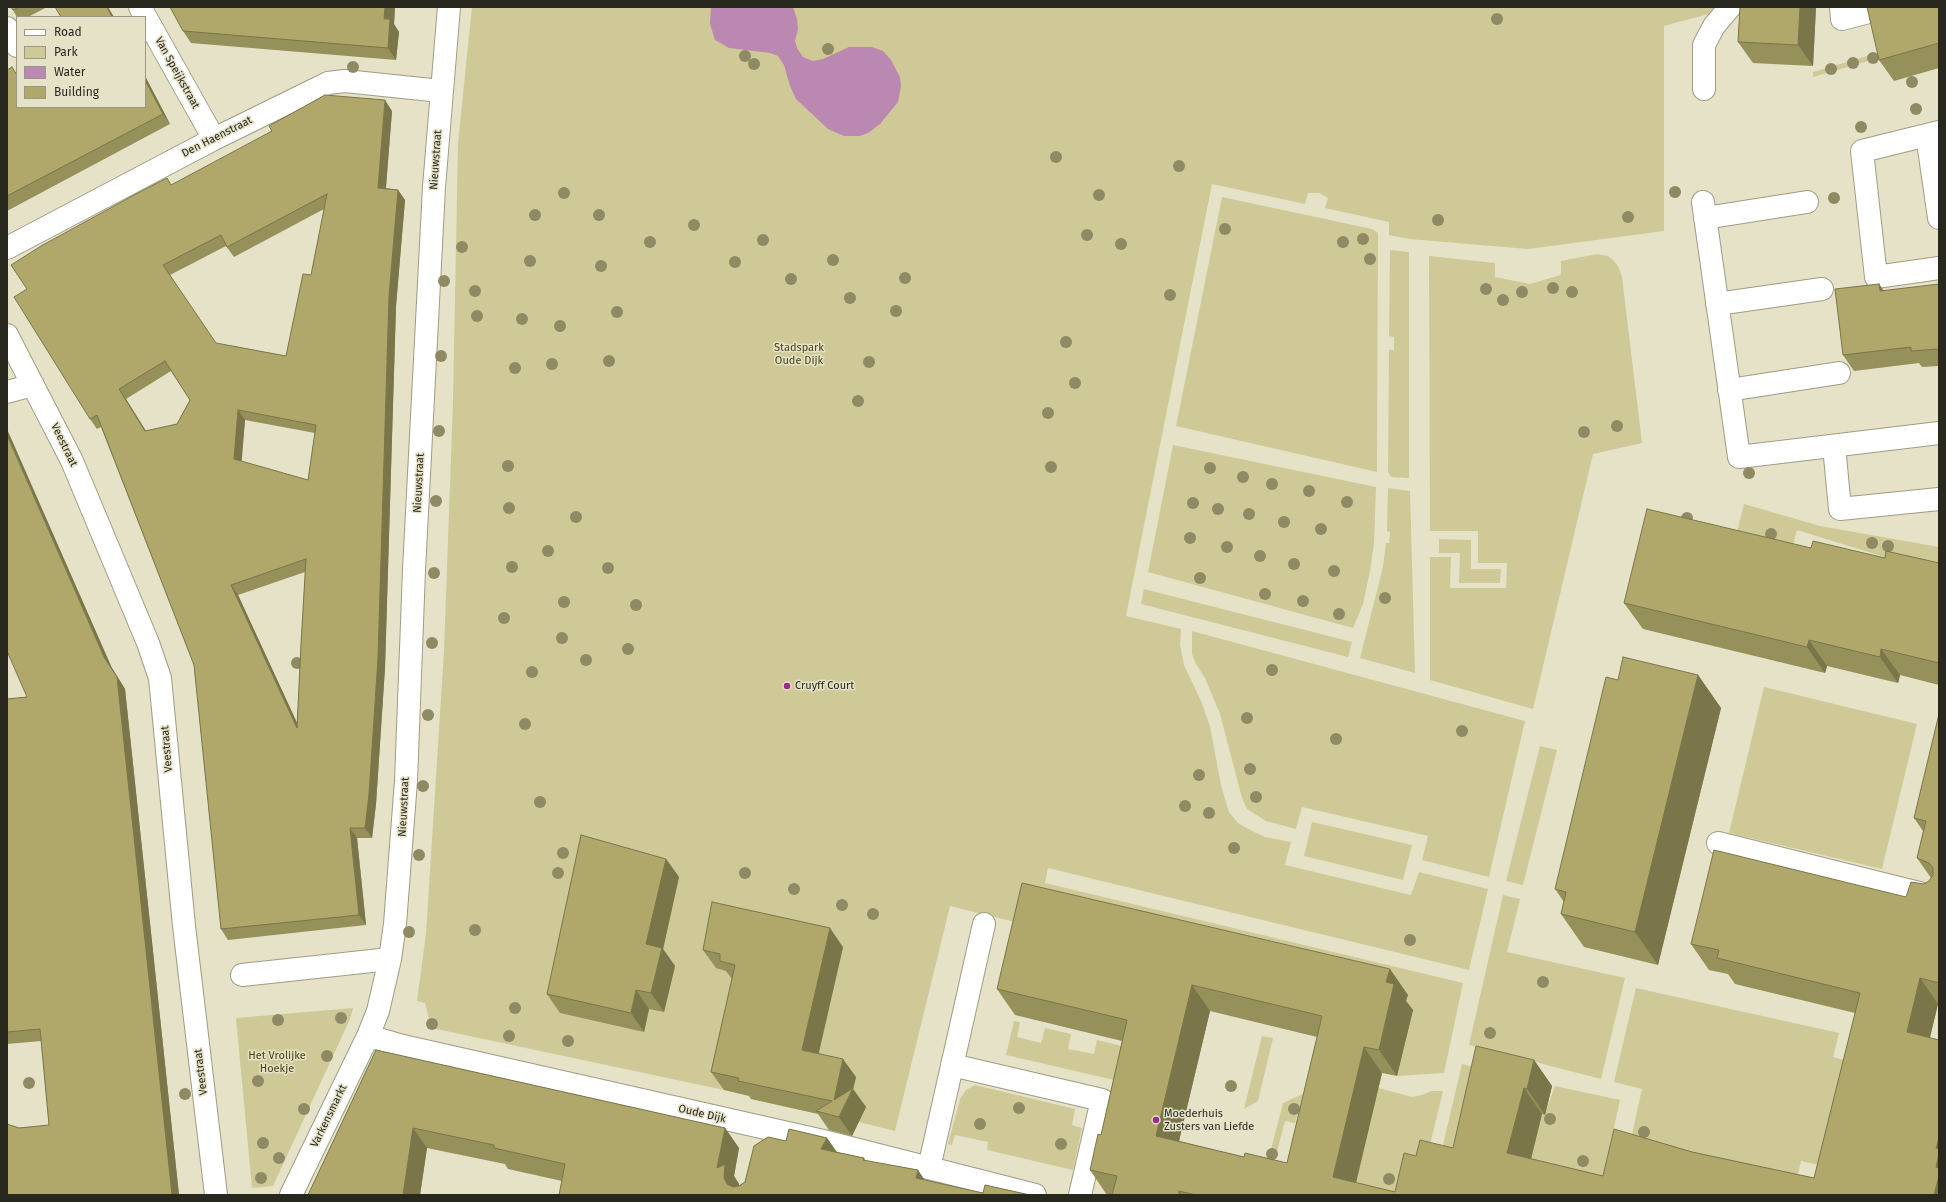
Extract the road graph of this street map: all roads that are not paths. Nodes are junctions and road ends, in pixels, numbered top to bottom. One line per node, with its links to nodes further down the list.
1 (140, 7): 6 (street, Van Speijkstraat)
2 (449, 7): 11 (street, Nieuwstraat)
3 (1730, 7): 10 (street)
4 (1841, 7): 5 (street)
5 (1888, 7)
6 (145, 16)
7 (146, 18): 13 (street, Van Speijkstraat)
8 (7, 28): 9 (street)
9 (16, 44)
10 (1704, 89)
11 (441, 91): 13 (street, Den Haenstraat); 31 (street, Nieuwstraat)
12 (1933, 134): 15 (street); 17 (street)
13 (214, 139): 16 (street, Den Haenstraat)
14 (1807, 202): 19 (street)
15 (1939, 218)
16 (7, 248)
17 (1939, 268)
18 (1822, 289): 19 (street)
19 (1717, 304): 23 (street)
20 (7, 334): 22 (street, Veestraat)
21 (1839, 374): 23 (street)
22 (33, 385): 24 (street); 38 (street, Veestraat)
23 (1729, 390): 26 (street)
24 (7, 392)
25 (1939, 433): 26 (street)
26 (1834, 446): 27 (street)
27 (1939, 499)
28 (1718, 843): 29 (street)
29 (1939, 898)
30 (984, 924): 34 (street)
31 (390, 959): 32 (street); 33 (street, Nieuwstraat)
32 (242, 975)
33 (368, 1036): 35 (street, Oude Dijk); 39 (street, Varkensmarkt)
34 (952, 1065): 37 (street); 41 (street)
35 (763, 1128): 36 (street); 37 (street, Oude Dijk)
36 (759, 1150)
37 (929, 1168): 40 (street, Oude Dijk)
38 (216, 1195)
39 (290, 1195)
40 (1036, 1195)
41 (1080, 1195)

